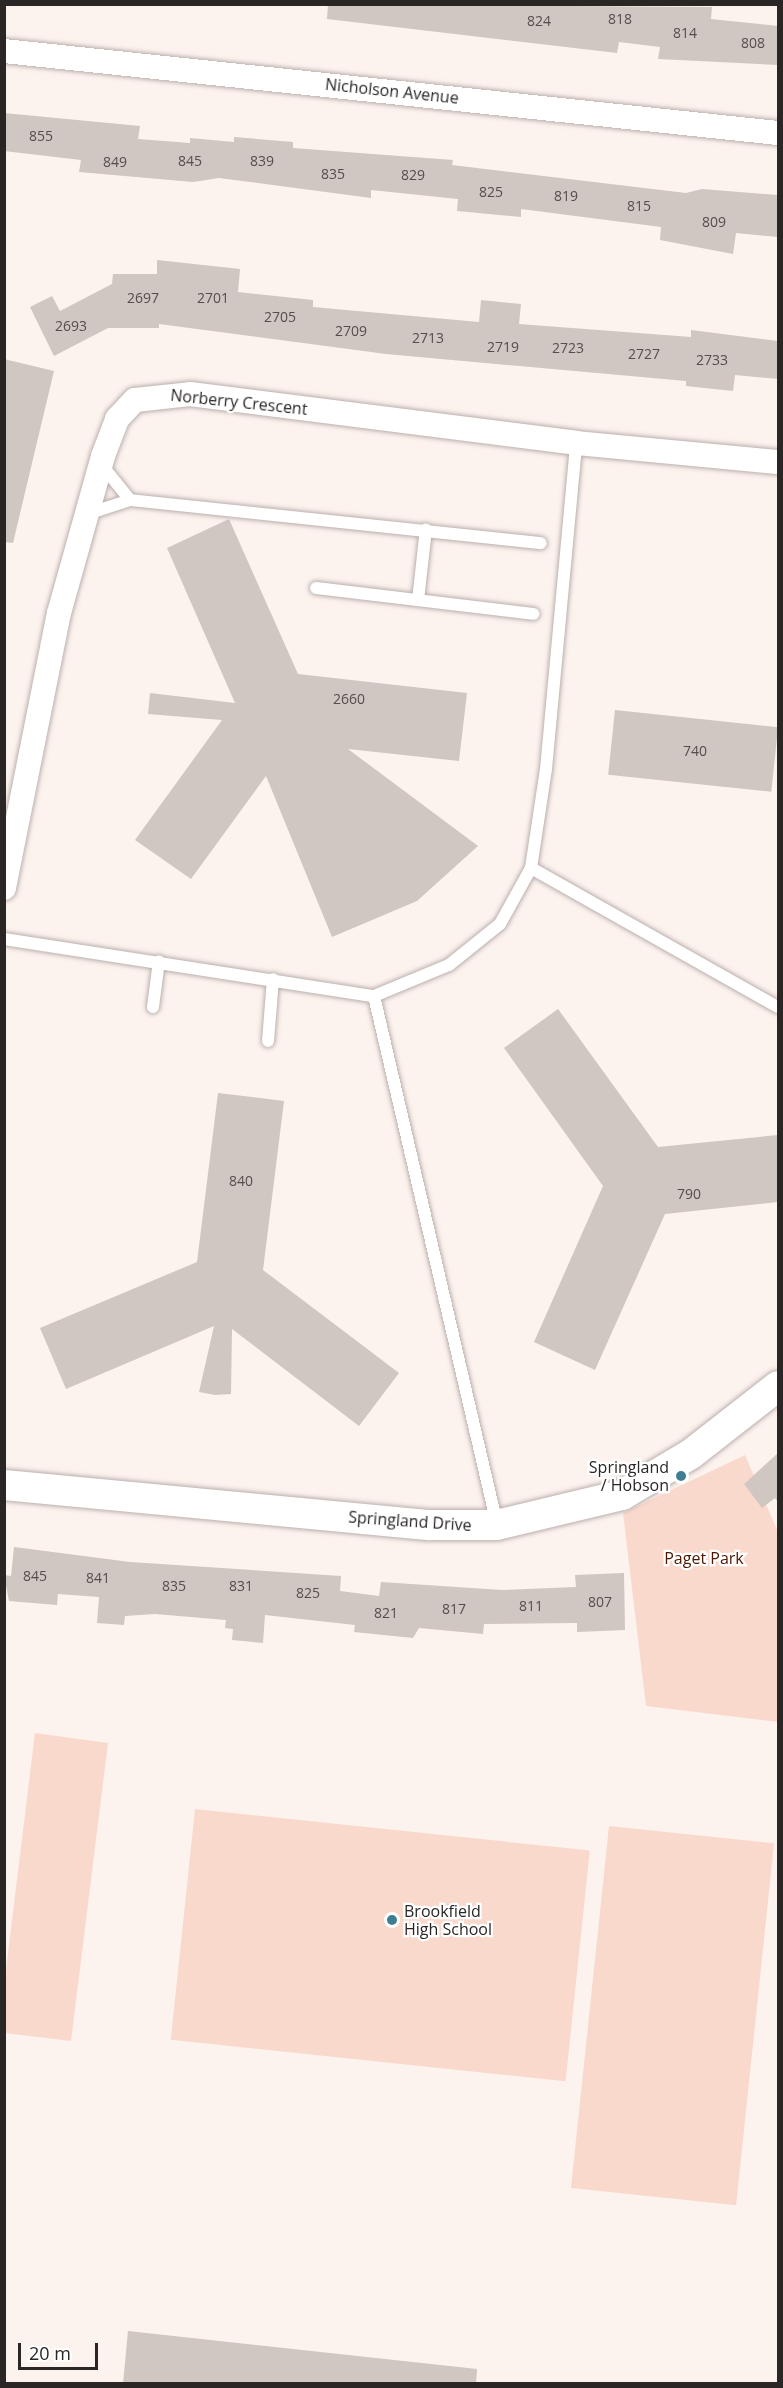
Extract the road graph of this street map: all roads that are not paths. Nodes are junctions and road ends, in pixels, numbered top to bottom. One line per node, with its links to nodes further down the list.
1 (4, 51): 2 (street, Nicholson Avenue)
2 (778, 133)
3 (576, 443): 4 (street, Norberry Crescent); 5 (street, Norberry Crescent); 13 (lane)
4 (778, 462)
5 (100, 464): 6 (lane); 7 (street, Norberry Crescent)
6 (130, 500): 7 (lane); 8 (lane)
7 (86, 514): 14 (street, Norberry Crescent)
8 (426, 529): 9 (lane); 11 (lane)
9 (541, 543)
10 (316, 588): 11 (lane)
11 (418, 600): 12 (lane)
12 (534, 614)
13 (531, 868): 18 (lane); 20 (lane)
14 (4, 888)
15 (4, 939): 16 (lane)
16 (159, 960): 17 (lane); 19 (lane)
17 (273, 980): 18 (lane); 21 (lane)
18 (374, 996): 24 (lane)
19 (153, 1007)
20 (778, 1007)
21 (268, 1041)
22 (778, 1386): 24 (street, Springland Drive)
23 (4, 1485): 24 (street, Springland Drive)
24 (497, 1526)

